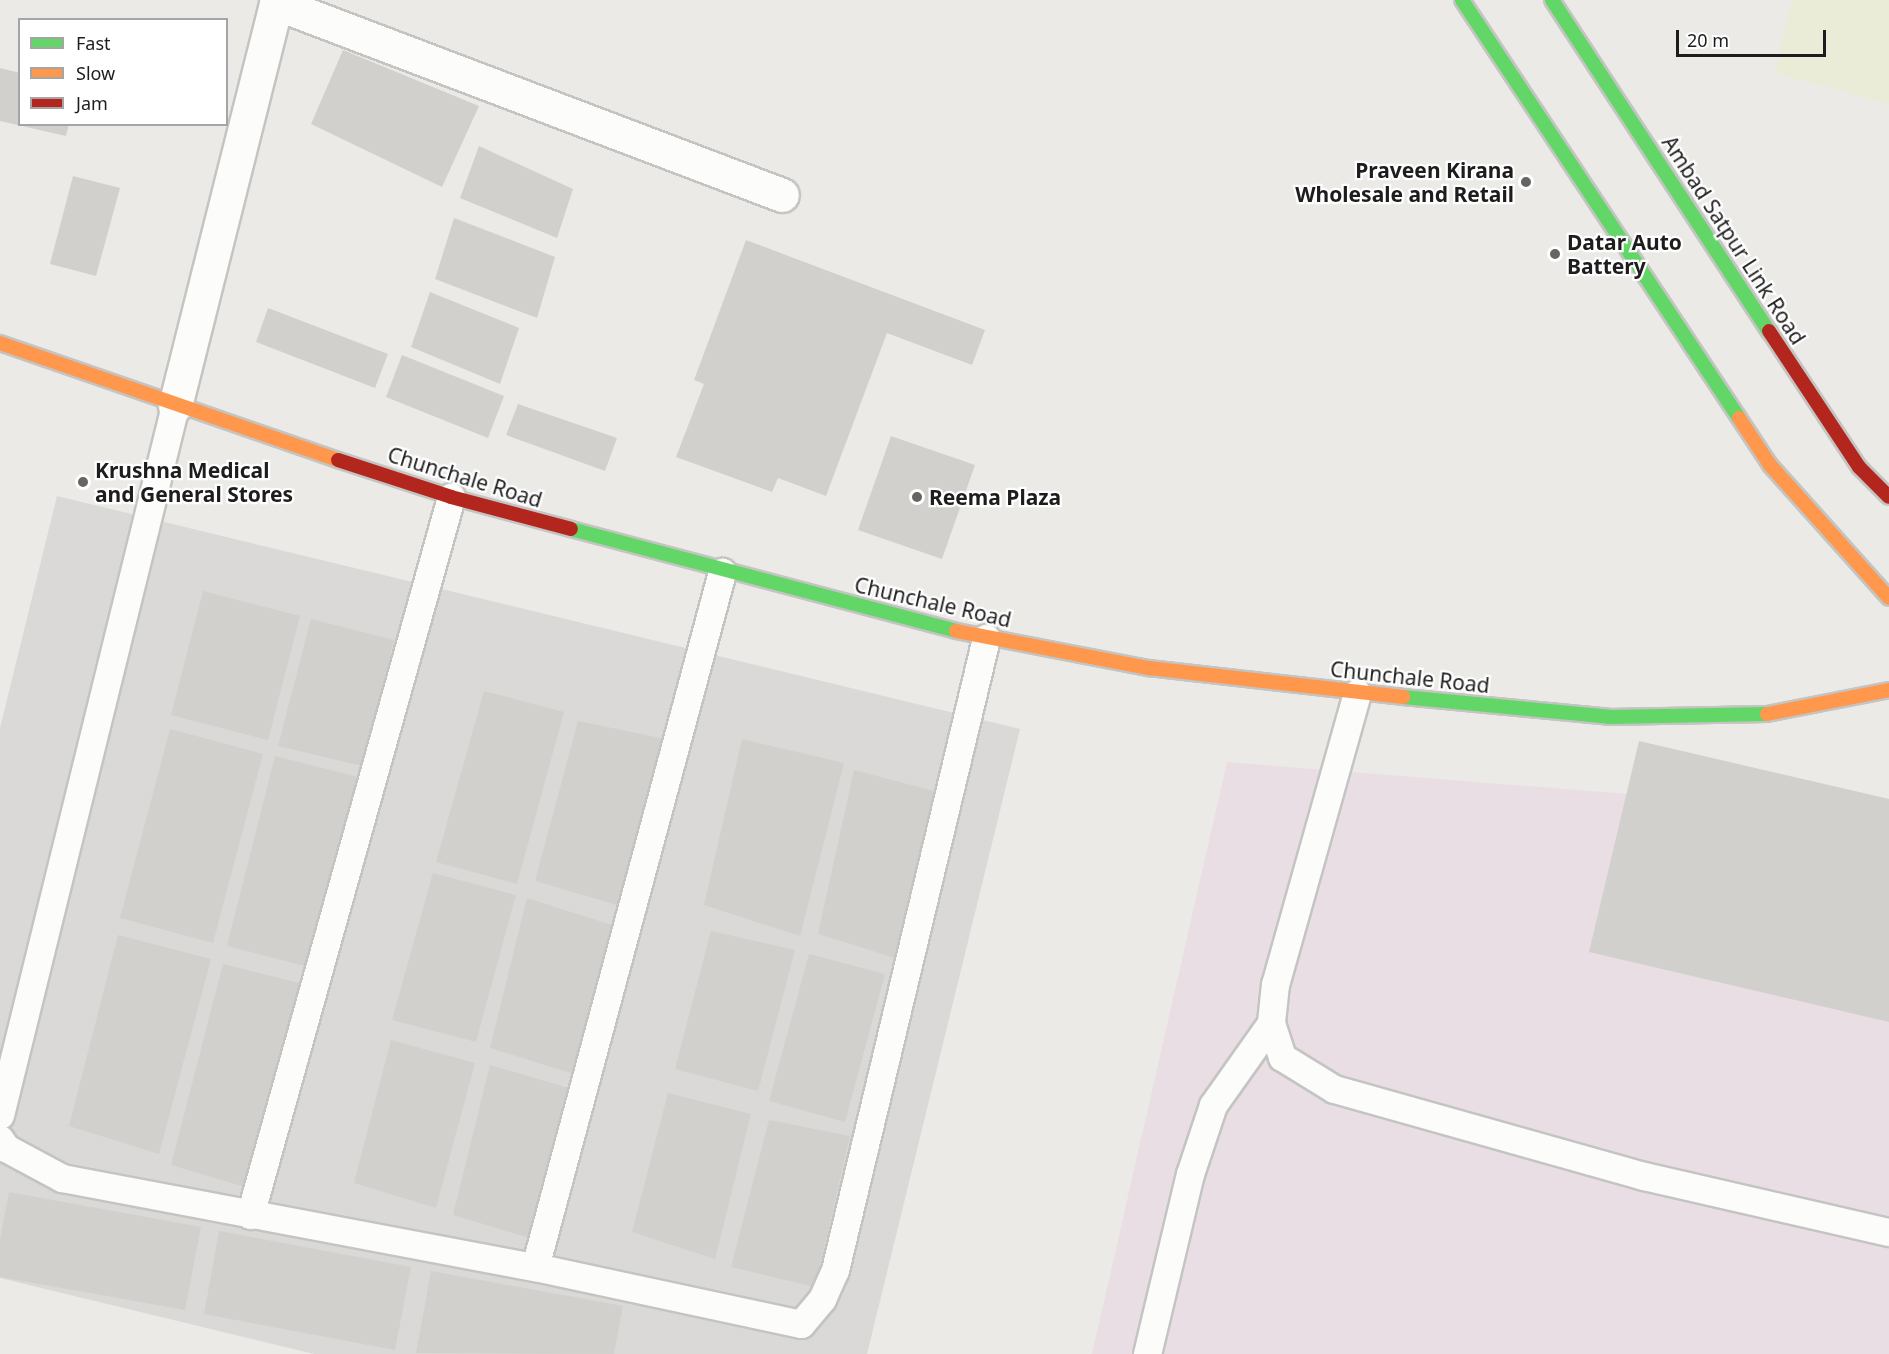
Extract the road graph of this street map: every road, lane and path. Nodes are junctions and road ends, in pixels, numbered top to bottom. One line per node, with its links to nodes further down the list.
1 (1462, 0): 10 (street)
2 (1552, 0): 7 (street, Ambad Satpur Link Road)
3 (276, 1): 4 (street); 6 (street)
4 (782, 195)
5 (0, 343): 6 (street, Chunchale Road)
6 (175, 406): 8 (street, Chunchale Road); 15 (lane)
7 (1889, 496)
8 (451, 497): 9 (street, Chunchale Road); 17 (lane)
9 (722, 572): 11 (street, Chunchale Road); 19 (lane)
10 (1889, 598)
11 (986, 638): 13 (street, Chunchale Road); 19 (lane)
12 (1889, 690): 13 (street, Chunchale Road)
13 (1357, 693): 14 (lane)
14 (1271, 1023): 18 (lane); 20 (lane)
15 (0, 1115)
16 (0, 1139): 17 (lane)
17 (250, 1215): 19 (lane)
18 (1889, 1232)
19 (535, 1267)
20 (1147, 1354)

